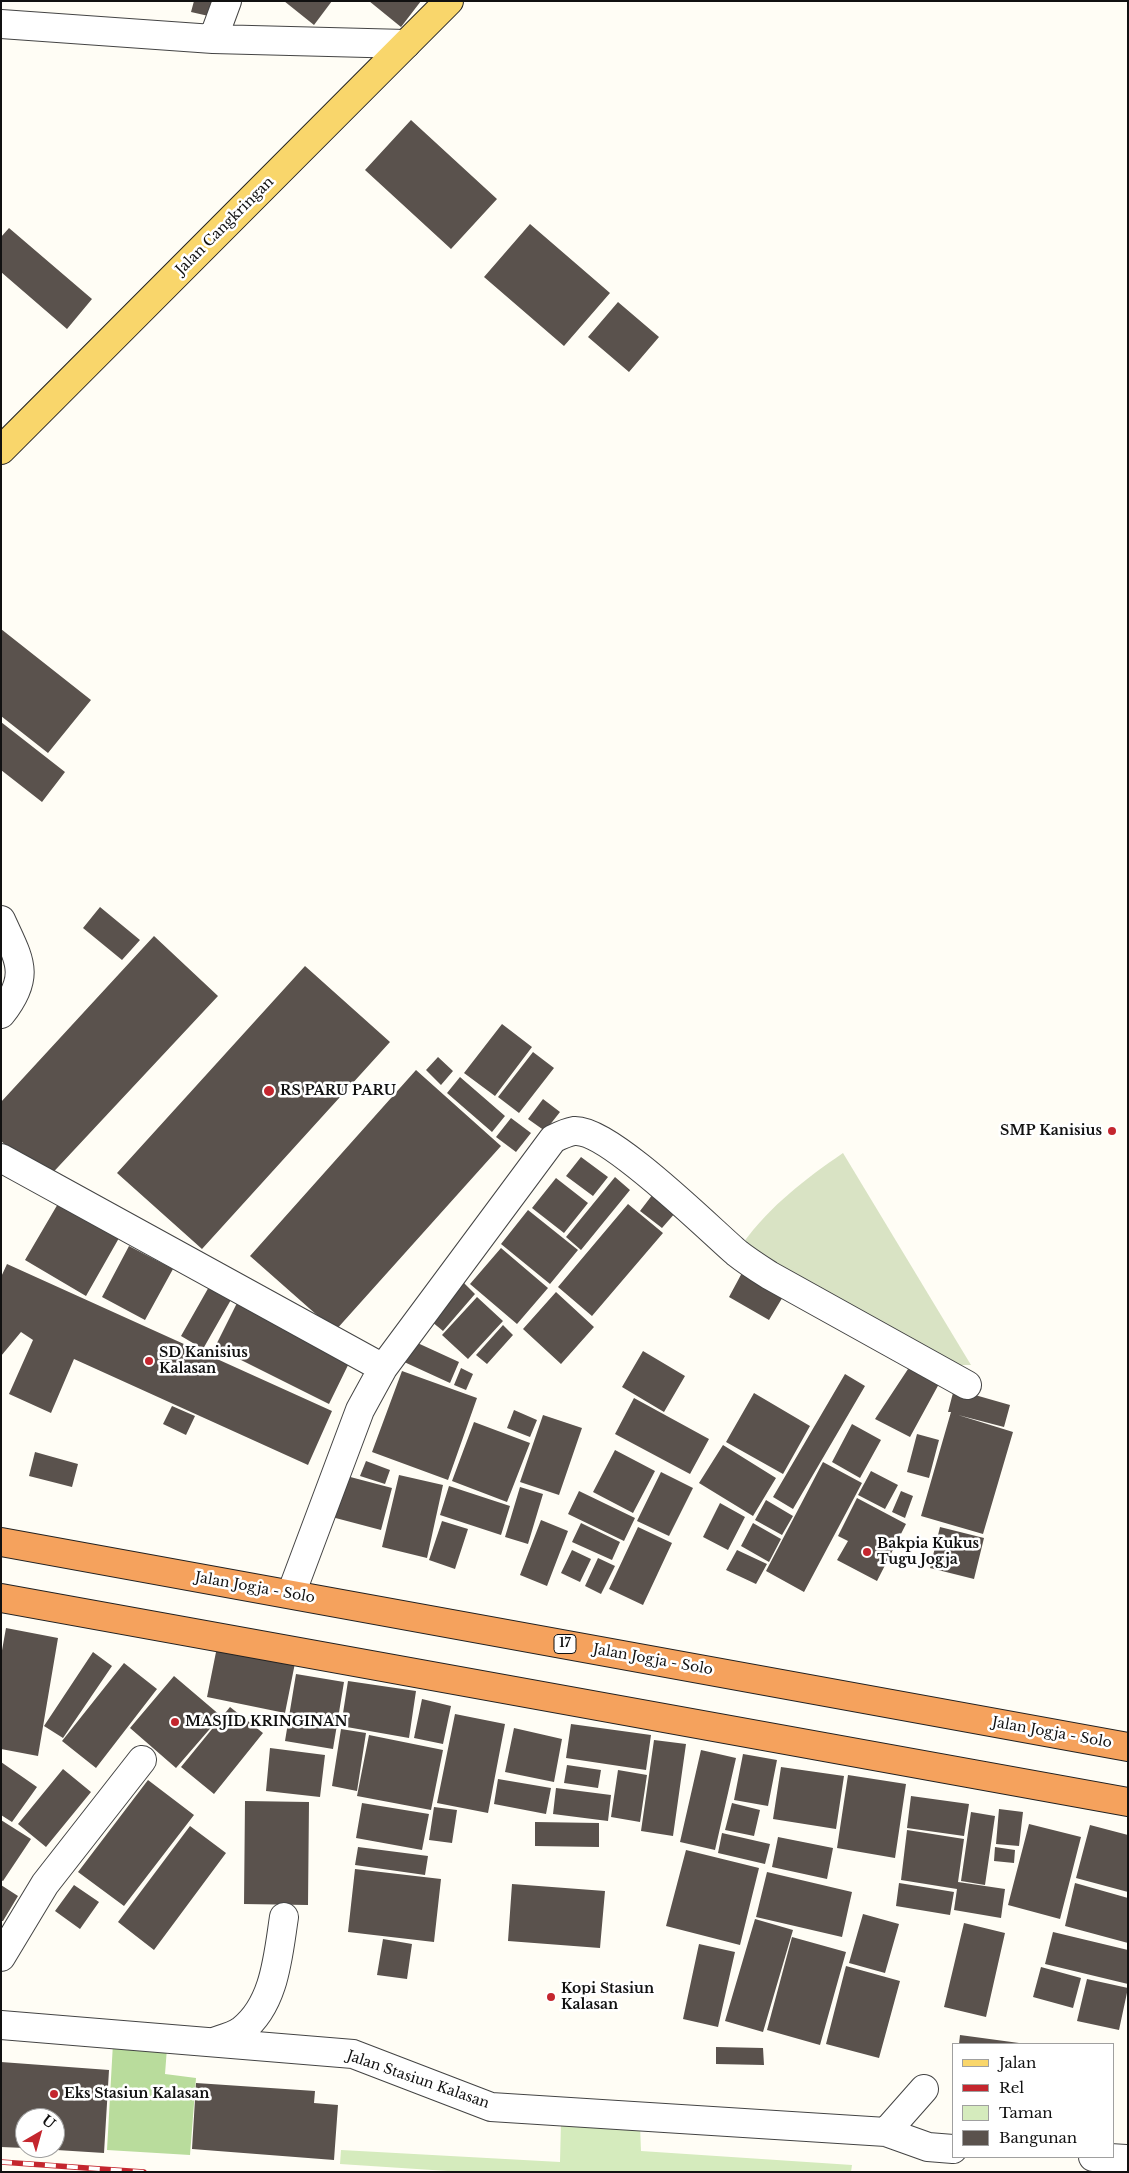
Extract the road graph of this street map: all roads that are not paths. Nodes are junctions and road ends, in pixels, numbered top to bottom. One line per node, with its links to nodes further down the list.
1 (227, 1): 4 (street)
2 (448, 1): 5 (main road, Jalan Cangkringan)
3 (1, 24): 4 (street)
4 (213, 39): 5 (street)
5 (406, 44): 6 (main road, Jalan Cangkringan)
6 (1, 450)
7 (1, 920): 8 (street)
8 (1, 1014)
9 (1, 1158): 10 (street)
10 (383, 1368): 11 (street); 13 (street)
11 (967, 1384)
12 (1, 1542): 13 (highway, Jalan Jogja - Solo / 17)
13 (291, 1594): 15 (highway, Jalan Jogja - Solo / 17)
14 (1, 1598): 17 (highway)
15 (1128, 1747)
16 (142, 1760): 19 (street)
17 (1128, 1802)
18 (284, 1917): 21 (street)
19 (1, 1957)
20 (1, 2025): 21 (street, Jalan Stasiun Kalasan)
21 (212, 2042): 23 (street, Jalan Stasiun Kalasan)
22 (924, 2089): 23 (street)
23 (886, 2132): 24 (street, Jalan Stasiun Kalasan)
24 (952, 2148)
25 (1109, 2158): 26 (street)
26 (1126, 2159)

